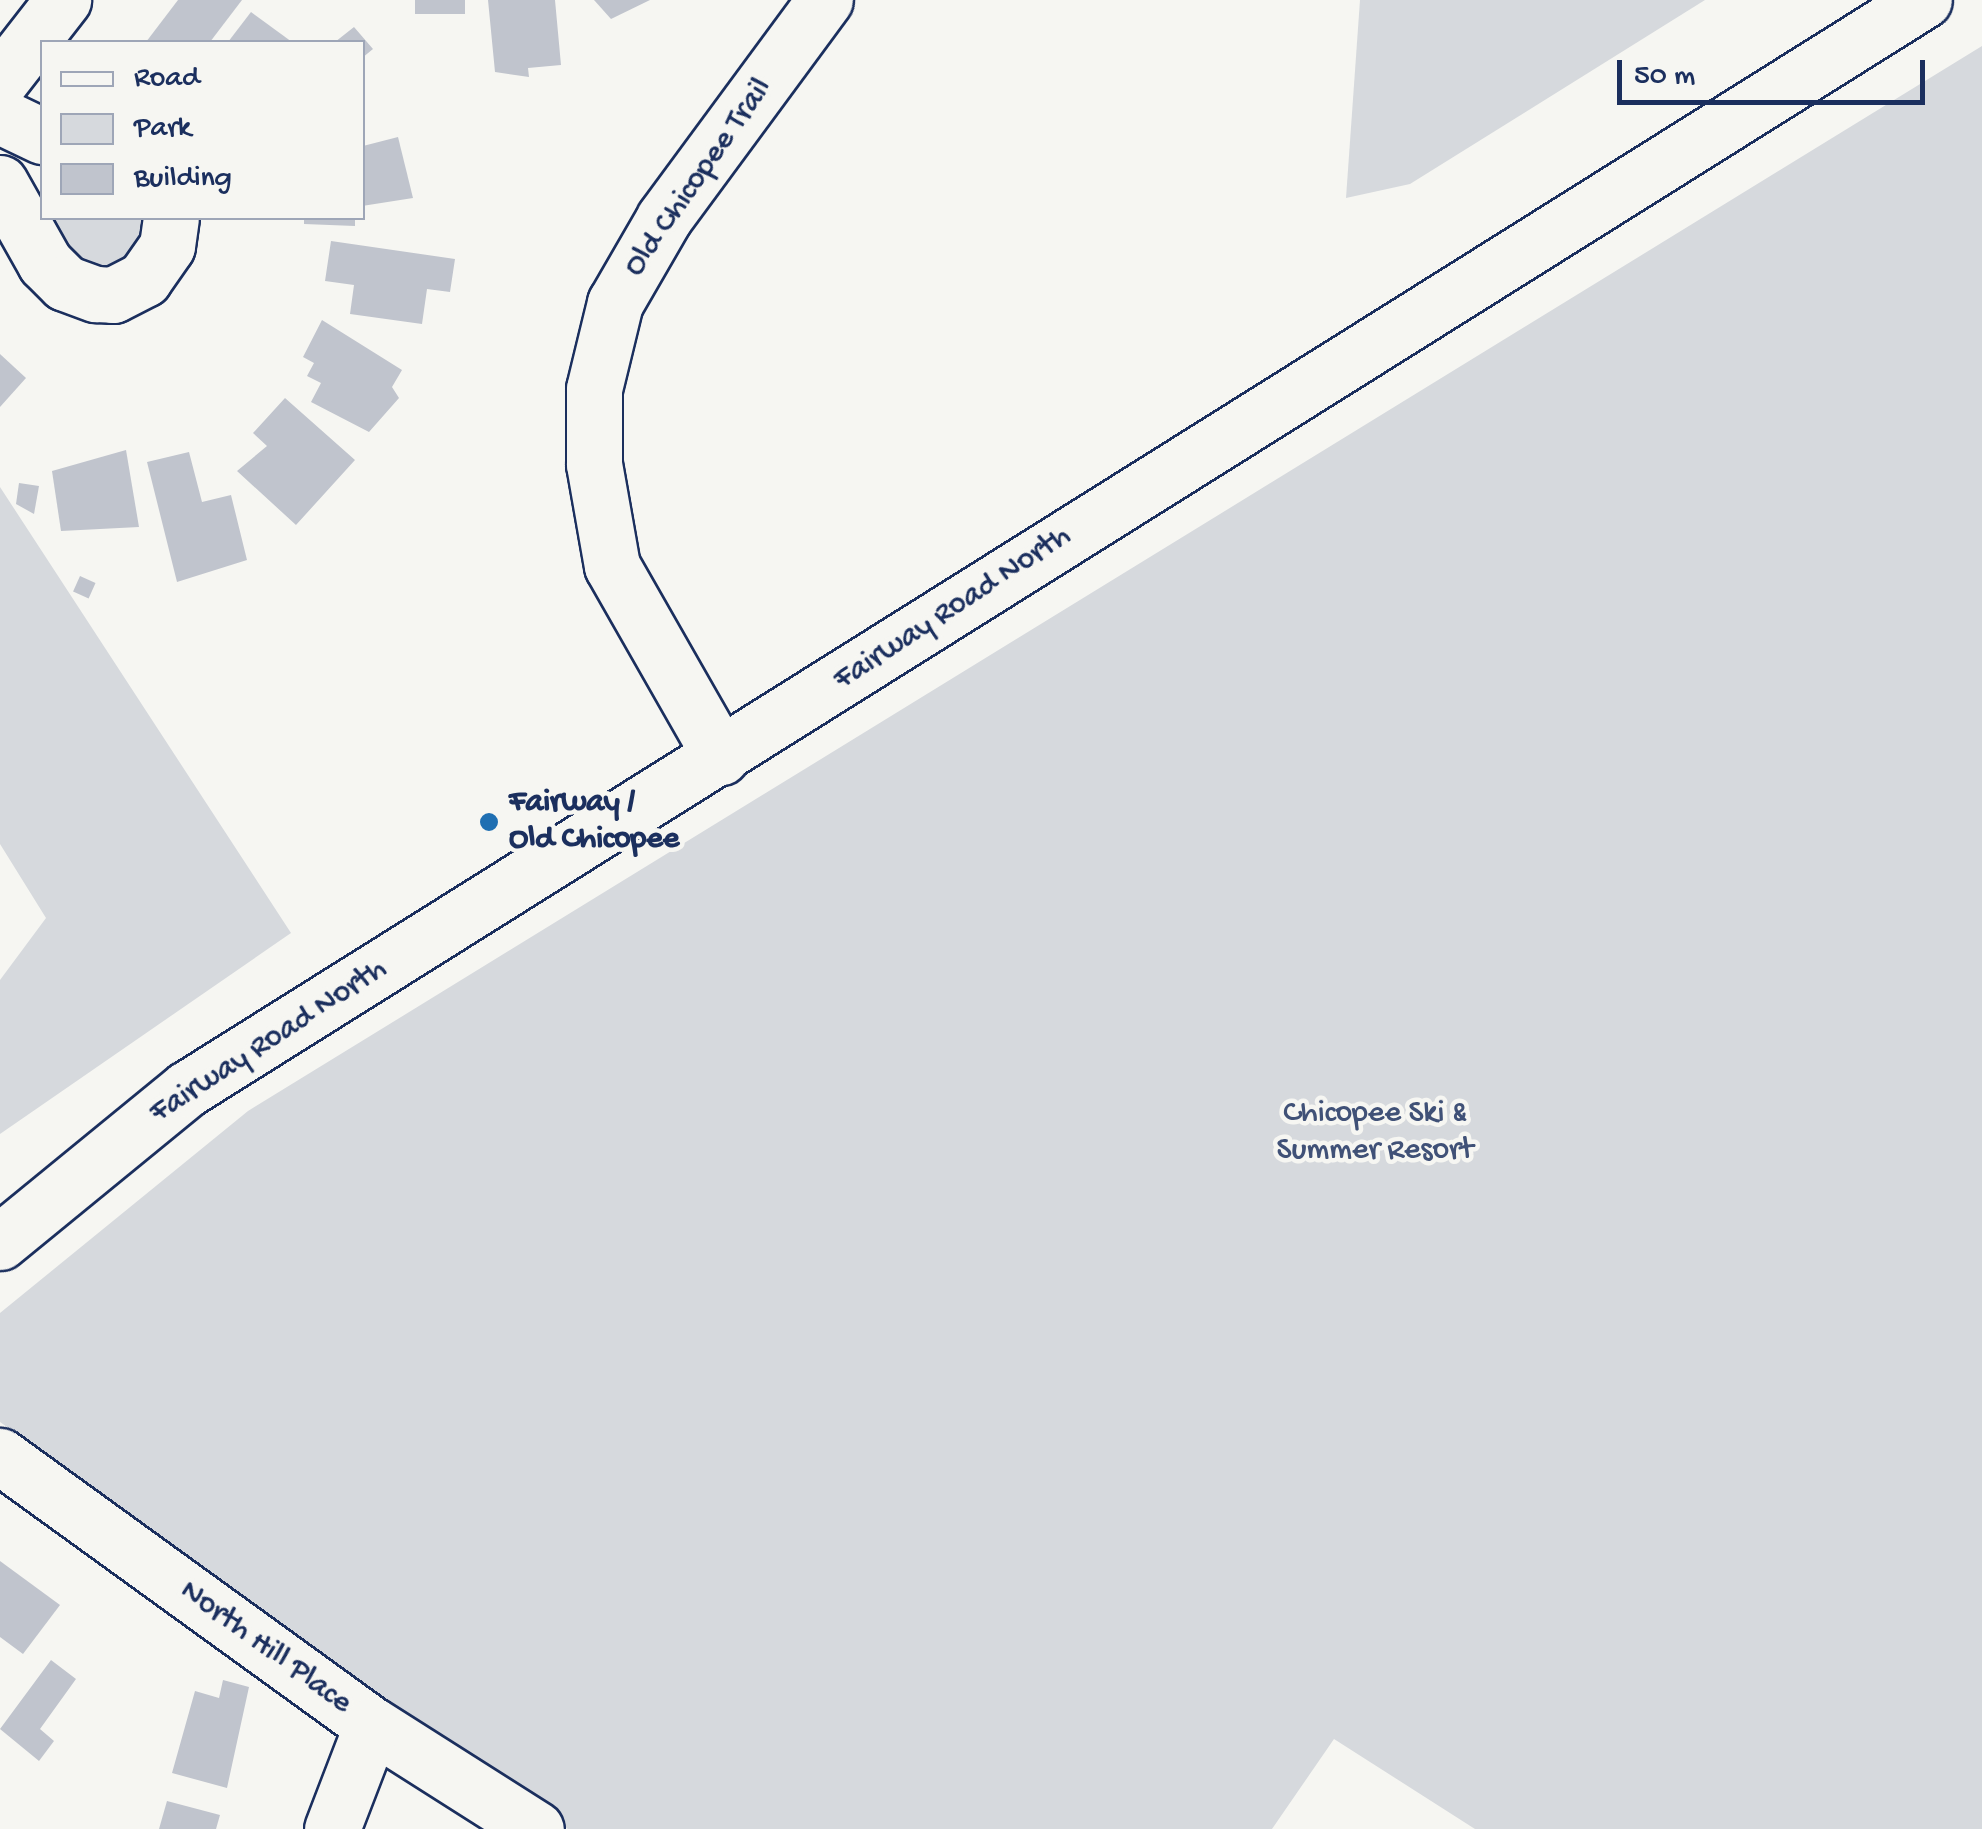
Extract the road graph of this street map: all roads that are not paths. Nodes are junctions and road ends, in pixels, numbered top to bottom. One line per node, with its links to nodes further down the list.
1 (63, 0): 4 (main road)
2 (826, 0): 9 (main road, Old Chicopee Trail)
3 (1924, 0): 9 (main road, Fairway Road North)
4 (0, 81)
5 (0, 116): 6 (main road)
6 (40, 135)
7 (0, 183): 8 (main road)
8 (171, 220)
9 (721, 758): 10 (main road, Fairway Road North)
10 (0, 1242)
11 (0, 1456): 12 (main road, North Hill Place)
12 (372, 1725): 13 (main road); 14 (main road, North Hill Place)
13 (332, 1829)
14 (536, 1829)

